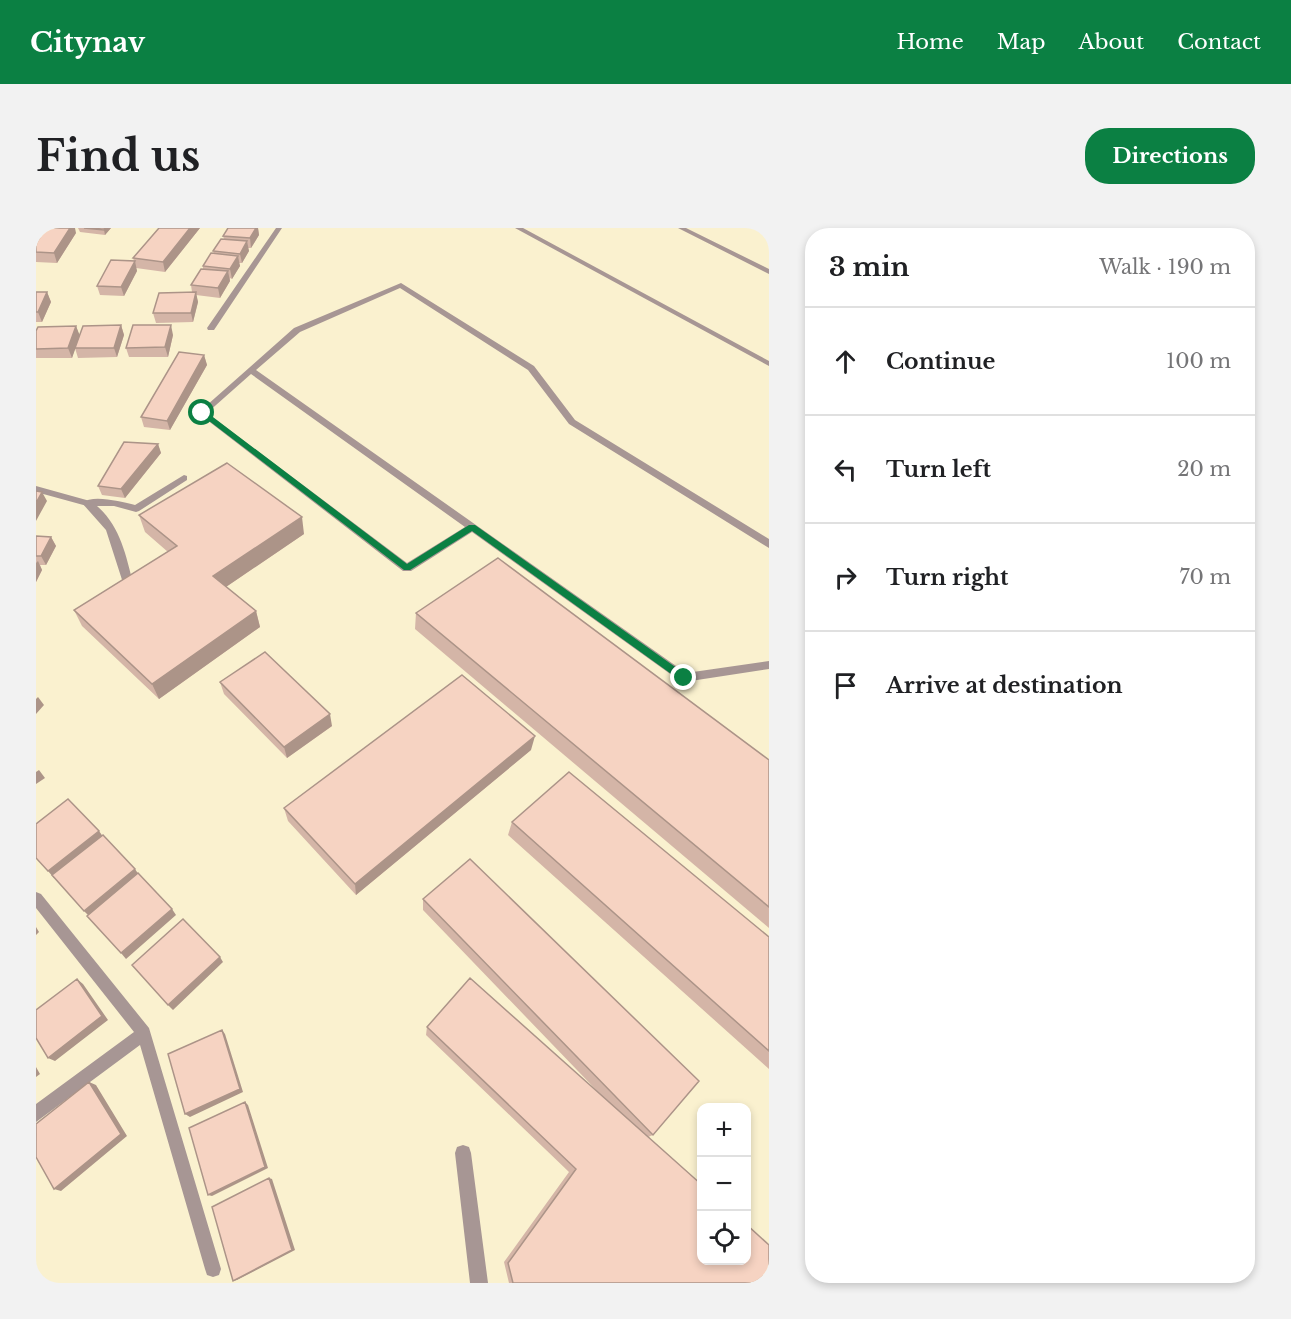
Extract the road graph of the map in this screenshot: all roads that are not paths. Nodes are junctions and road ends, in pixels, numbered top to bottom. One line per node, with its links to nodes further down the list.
1 (279, 228): 5 (street)
2 (518, 228): 6 (street)
3 (681, 228): 4 (street)
4 (769, 272)
5 (211, 328)
6 (769, 364)
7 (250, 370): 11 (street); 11 (street); 12 (street)
8 (184, 478): 10 (street)
9 (36, 489): 10 (street)
10 (87, 503): 13 (street)
11 (472, 527): 14 (street)
12 (769, 544)
13 (128, 583)
14 (769, 665)
15 (36, 898): 16 (street)
16 (144, 1033): 17 (street); 19 (street)
17 (36, 1114)
18 (463, 1153): 20 (street)
19 (213, 1269)
20 (479, 1283)

